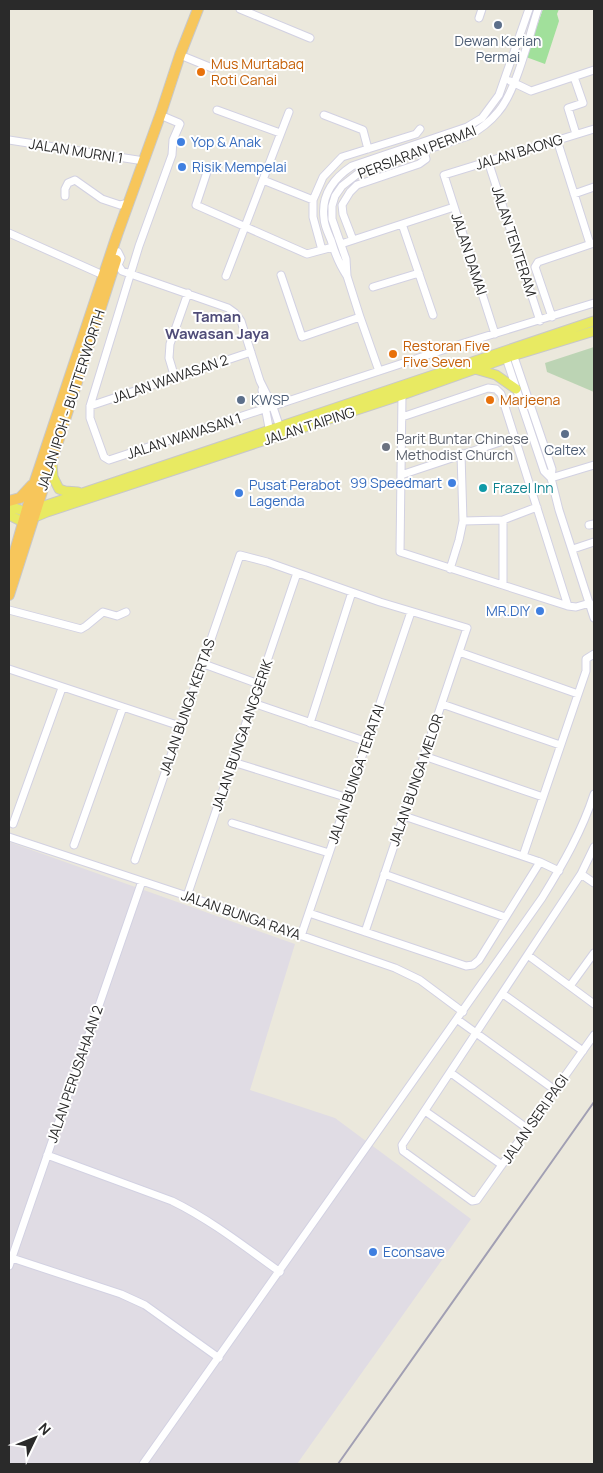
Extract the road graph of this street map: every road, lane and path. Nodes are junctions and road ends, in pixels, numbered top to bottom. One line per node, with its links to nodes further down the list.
1 (198, 9): 8 (highway, JALAN IPOH - BUTTERWORTH)
2 (240, 9): 7 (street)
3 (482, 9): 6 (street)
4 (529, 9): 12 (street, PERSIARAN PERMAI)
5 (538, 9): 13 (street, PERSIARAN PERMAI)
6 (479, 18)
7 (310, 38)
8 (180, 55): 9 (street); 16 (highway, JALAN IPOH - BUTTERWORTH)
9 (212, 68)
10 (594, 70): 11 (street)
11 (574, 77): 13 (street); 21 (street)
12 (505, 79): 13 (street); 24 (street, PERSIARAN PERMAI)
13 (514, 83): 24 (street, PERSIARAN PERMAI)
14 (217, 110): 20 (street)
15 (288, 112): 20 (street)
16 (160, 115): 26 (highway, JALAN IPOH - BUTTERWORTH); 48 (street)
17 (324, 115): 25 (street)
18 (420, 129): 25 (street)
19 (594, 129): 21 (street, JALAN BAONG)
20 (280, 134): 30 (street)
21 (576, 134): 23 (street, JALAN BAONG)
22 (9, 140): 26 (street, JALAN MURNI 1)
23 (557, 140): 27 (street, JALAN BAONG); 32 (street)
24 (423, 147): 40 (street); 41 (street, PERSIARAN PERMAI); 43 (street, PERSIARAN PERMAI)
25 (368, 148): 34 (street)
26 (144, 161): 35 (highway, JALAN IPOH - BUTTERWORTH)
27 (488, 161): 29 (street, JALAN BAONG); 60 (street, JALAN TENTERAM)
28 (207, 172): 38 (street)
29 (444, 175): 36 (street, JALAN DAMAI)
30 (262, 180): 34 (street); 38 (street)
31 (594, 187): 32 (street)
32 (574, 194): 42 (street)
33 (65, 196): 35 (street)
34 (314, 200): 44 (street)
35 (122, 204): 45 (highway, JALAN IPOH - BUTTERWORTH); 49 (highway, JALAN IPOH - BUTTERWORTH)
36 (454, 207): 37 (street); 63 (street, JALAN DAMAI)
37 (402, 224): 40 (street); 47 (street)
38 (245, 226): 44 (street); 51 (street)
39 (9, 233): 49 (street)
40 (353, 240): 41 (street)
41 (341, 244): 52 (street, PERSIARAN PERMAI)
42 (592, 244): 59 (street)
43 (333, 247): 44 (street); 52 (street, PERSIARAN PERMAI)
44 (322, 250)
45 (118, 252): 46 (street); 54 (highway, JALAN IPOH - BUTTERWORTH)
46 (122, 271): 48 (street); 54 (street)
47 (419, 273): 53 (street); 57 (street)
48 (130, 274): 55 (street); 72 (street)
49 (103, 275): 84 (highway, JALAN IPOH - BUTTERWORTH)
50 (281, 275): 58 (street)
51 (226, 276)
52 (347, 276): 58 (street)
53 (373, 287)
54 (106, 289): 80 (highway, JALAN IPOH - BUTTERWORTH)
55 (188, 293): 64 (street); 68 (street)
56 (594, 303): 59 (street, JALAN WAWASAN 1)
57 (433, 315)
58 (360, 317): 67 (street)
59 (552, 318): 60 (street, JALAN WAWASAN 1)
60 (540, 321): 63 (street, JALAN WAWASAN 1)
61 (594, 321): 65 (main road, JALAN TAIPING)
62 (594, 331): 65 (main road, JALAN TAIPING)
63 (495, 334): 67 (street, JALAN WAWASAN 1)
64 (251, 352): 68 (street, JALAN WAWASAN 2); 69 (street)
65 (508, 353): 66 (main road, JALAN TAIPING); 70 (street); 76 (main road, JALAN TAIPING); 83 (street)
66 (476, 368): 70 (main road); 71 (main road, JALAN TAIPING)
67 (379, 371): 73 (street, JALAN WAWASAN 1)
68 (175, 378): 72 (street, JALAN WAWASAN 2)
69 (260, 381): 73 (street); 74 (street)
70 (516, 389): 83 (street)
71 (402, 395): 75 (street); 76 (main road, JALAN TAIPING)
72 (90, 406): 74 (street, JALAN WAWASAN 1)
73 (272, 407): 74 (street, JALAN WAWASAN 1); 76 (street)
74 (264, 409): 77 (street)
75 (402, 417): 78 (street); 82 (street)
76 (281, 430): 77 (main road, JALAN TAIPING)
77 (270, 434): 85 (main road, JALAN TAIPING); 90 (main road, JALAN TAIPING)
78 (515, 437): 79 (street); 88 (street)
79 (461, 454): 82 (street); 92 (street)
80 (52, 463): 85 (main road); 90 (highway, JALAN IPOH - BUTTERWORTH)
81 (594, 465): 83 (street)
82 (401, 475): 95 (street)
83 (551, 478): 94 (street)
84 (35, 481): 86 (highway); 90 (highway, JALAN IPOH - BUTTERWORTH)
85 (84, 492): 90 (main road, JALAN TAIPING)
86 (9, 501)
87 (9, 506): 90 (main road)
88 (537, 507): 91 (street); 102 (street)
89 (9, 515): 90 (main road)
90 (30, 515): 96 (highway, JALAN IPOH - BUTTERWORTH); 100 (highway, JALAN IPOH - BUTTERWORTH)
91 (503, 520): 92 (street); 98 (street)
92 (463, 521): 95 (street)
93 (594, 542): 94 (street)
94 (573, 549): 101 (street)
95 (450, 569): 98 (street)
96 (9, 572)
97 (297, 573): 99 (street); 109 (street, JALAN BUNGA KERTAS); 111 (street, JALAN BUNGA ANGGERIK)
98 (503, 585): 102 (street)
99 (352, 592): 105 (street); 117 (street)
100 (9, 595)
101 (590, 604): 102 (street); 106 (street)
102 (568, 606)
103 (9, 610): 104 (street)
104 (126, 612)
105 (411, 612): 107 (street, JALAN BUNGA MELOR); 119 (street, JALAN BUNGA TERATAI)
106 (594, 618)
107 (459, 652): 113 (street); 115 (street, JALAN BUNGA MELOR)
108 (594, 654): 113 (street)
109 (201, 663): 111 (street); 118 (street, JALAN BUNGA KERTAS)
110 (9, 669): 112 (street)
111 (260, 684): 114 (street, JALAN BUNGA ANGGERIK)
112 (62, 688): 116 (street); 128 (street)
113 (578, 694): 120 (street)
114 (253, 703): 117 (street); 122 (street, JALAN BUNGA ANGGERIK)
115 (442, 704): 120 (street); 121 (street, JALAN BUNGA MELOR)
116 (123, 708): 118 (street); 130 (street)
117 (310, 723): 119 (street)
118 (180, 726): 134 (street, JALAN BUNGA KERTAS)
119 (367, 742): 132 (street, JALAN BUNGA TERATAI)
120 (560, 746): 125 (street)
121 (424, 756): 125 (street); 126 (street, JALAN BUNGA MELOR)
122 (233, 762): 124 (street); 141 (street, JALAN BUNGA ANGGERIK)
123 (594, 794): 136 (street)
124 (345, 797)
125 (543, 797): 133 (street)
126 (404, 816): 133 (street); 137 (street, JALAN BUNGA MELOR)
127 (232, 823): 132 (street)
128 (13, 824)
129 (9, 838): 139 (street, JALAN BUNGA RAYA)
130 (74, 845)
131 (594, 847): 138 (street)
132 (329, 853): 142 (street, JALAN BUNGA TERATAI)
133 (523, 856): 135 (street)
134 (135, 860)
135 (540, 862): 136 (street); 143 (street)
136 (558, 872): 151 (street)
137 (384, 874): 143 (street); 144 (street, JALAN BUNGA MELOR)
138 (581, 874): 140 (street); 147 (street)
139 (142, 881): 141 (street, JALAN BUNGA RAYA); 160 (street, JALAN PERUSAHAAN 2)
140 (594, 883)
141 (187, 896): 145 (street, JALAN BUNGA RAYA)
142 (308, 913): 144 (street); 145 (street, JALAN BUNGA TERATAI)
143 (505, 917): 144 (street)
144 (365, 932)
145 (301, 936): 151 (street, JALAN BUNGA RAYA)
146 (594, 952): 148 (street)
147 (528, 956): 148 (street); 149 (street)
148 (570, 986): 150 (street)
149 (503, 994): 153 (street); 155 (street)
150 (594, 1004)
151 (463, 1012): 152 (street)
152 (458, 1020): 153 (street); 164 (street)
153 (477, 1033): 156 (street); 157 (street)
154 (594, 1035): 155 (street, JALAN SERI PAGI)
155 (583, 1051): 157 (street, JALAN SERI PAGI)
156 (450, 1073): 158 (street); 159 (street)
157 (555, 1090): 159 (street, JALAN SERI PAGI)
158 (425, 1111): 161 (street); 161 (street, JALAN SERI PAGI)
159 (528, 1128): 161 (street, JALAN SERI PAGI)
160 (47, 1155): 162 (street, JALAN PERUSAHAAN 2); 164 (street)
161 (502, 1165)
162 (12, 1258): 163 (street, JALAN PERUSAHAAN 2); 165 (street)
163 (9, 1266)
164 (280, 1272): 165 (street)
165 (219, 1358): 166 (street)
166 (143, 1464)

